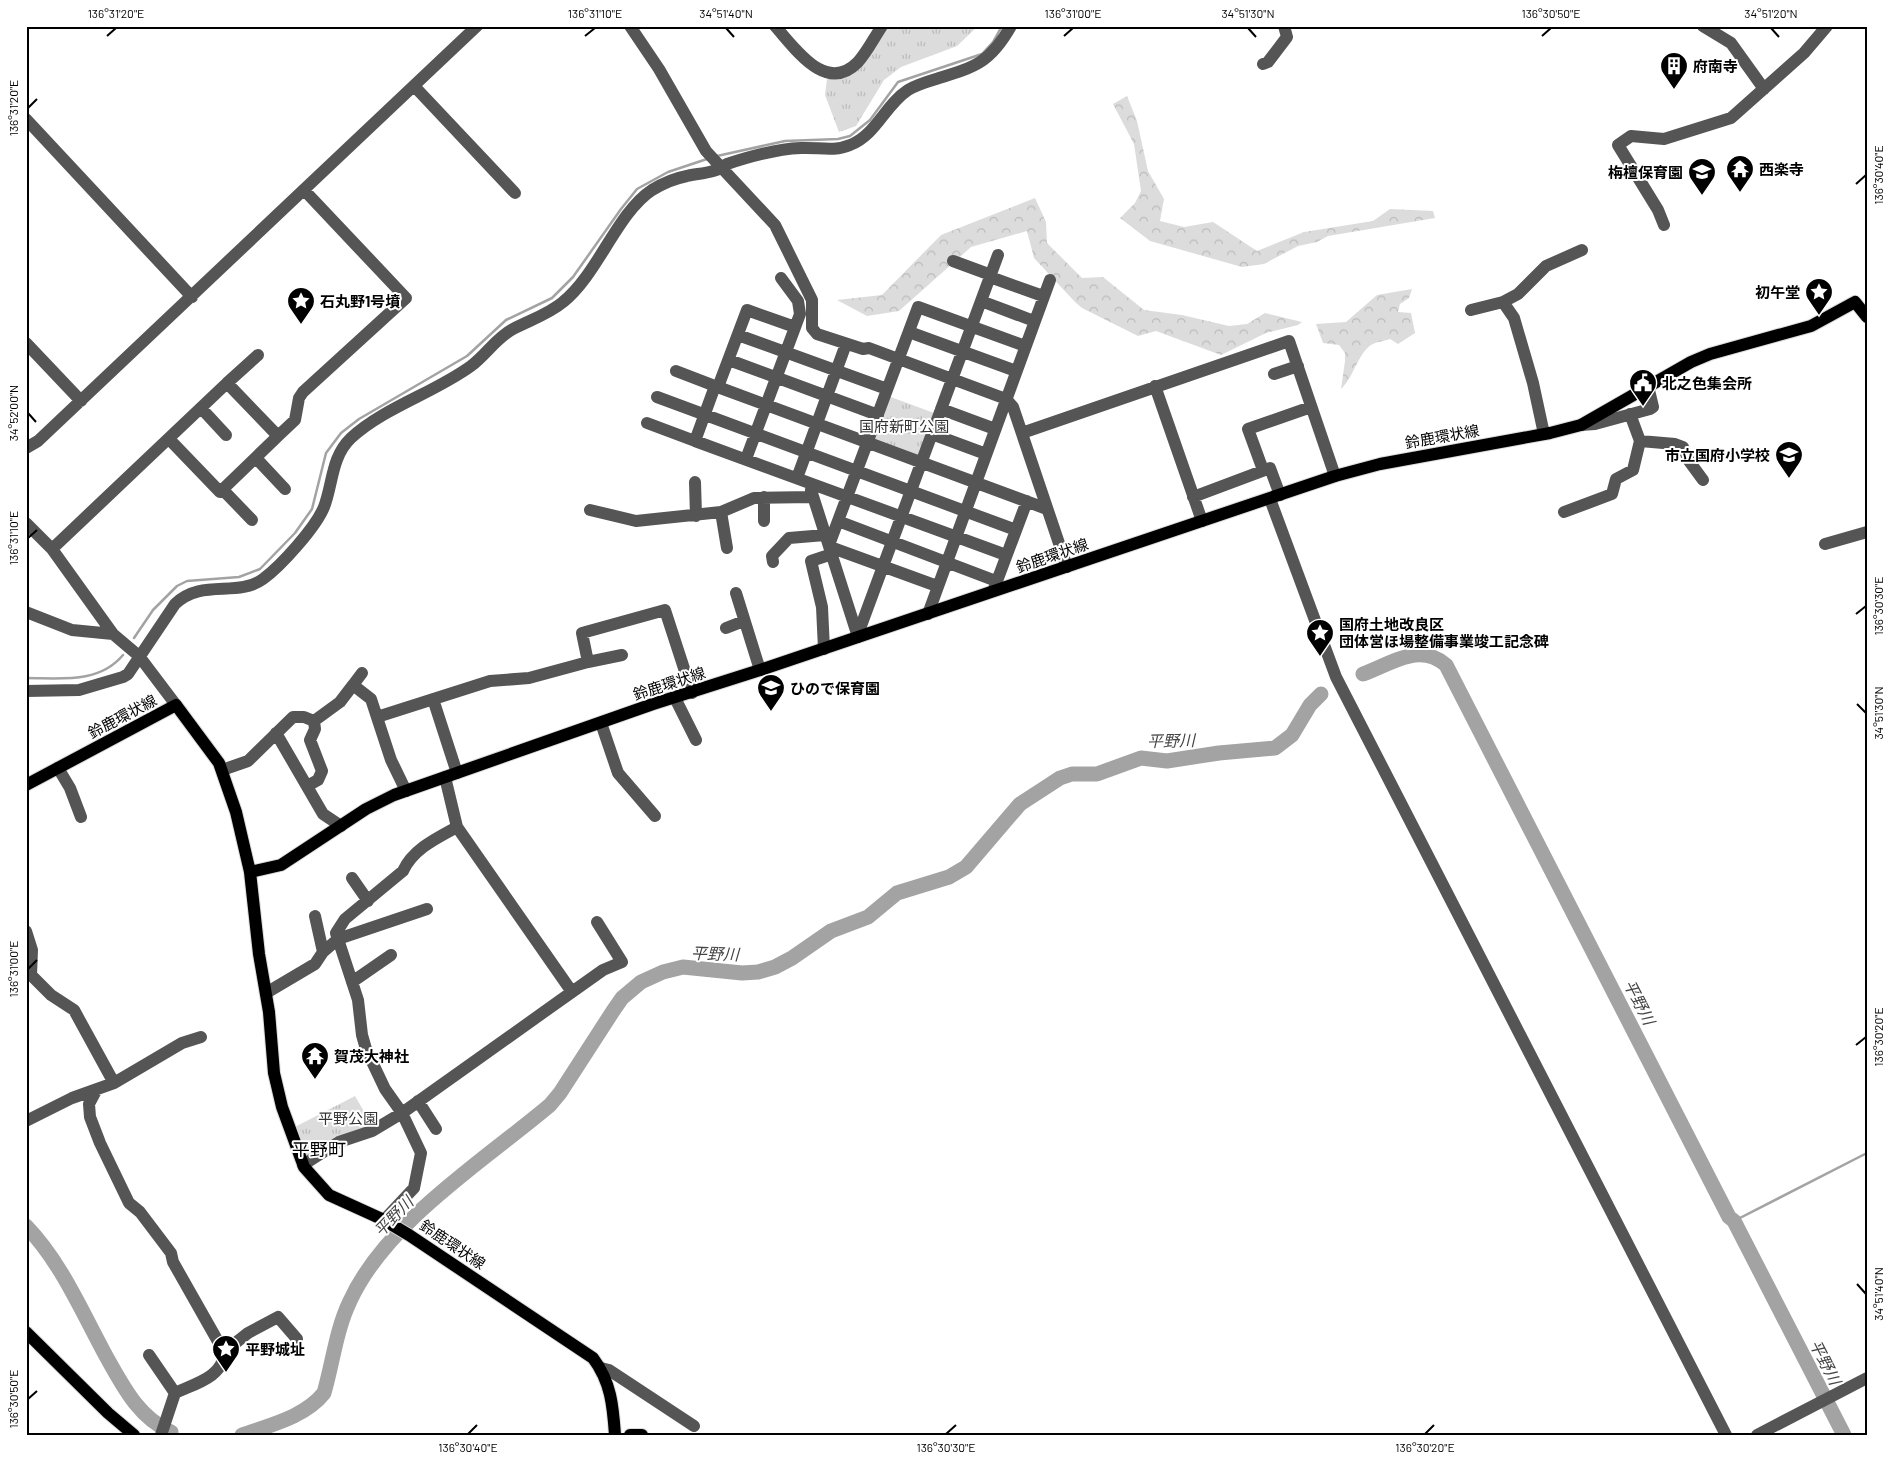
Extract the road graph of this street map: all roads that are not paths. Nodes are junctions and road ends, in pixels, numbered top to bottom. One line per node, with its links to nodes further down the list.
1 (477, 26): 10 (street)
2 (630, 26): 13 (street)
3 (775, 26): 4 (street)
4 (882, 26)
5 (1011, 26): 13 (street)
6 (1284, 26): 9 (street)
7 (1703, 26): 11 (street)
8 (1827, 26): 11 (street)
9 (1263, 64)
10 (415, 87): 14 (street); 15 (street)
11 (1764, 89): 16 (street)
12 (26, 119): 24 (street)
13 (720, 166): 35 (street); 137 (street)
14 (304, 190): 24 (street); 74 (street)
15 (515, 193)
16 (1664, 225)
17 (1582, 250): 26 (street)
18 (998, 255): 20 (street)
19 (953, 261): 20 (street)
20 (990, 276): 23 (street); 25 (street)
21 (781, 278): 30 (street)
22 (1050, 280): 23 (street)
23 (1044, 296): 29 (street)
24 (192, 297): 57 (street)
25 (981, 301): 29 (street); 31 (street)
26 (1503, 302): 27 (street); 72 (street)
27 (1471, 310)
28 (1867, 317): 51 (main road, 鈴鹿環状線)
29 (1034, 321): 36 (street)
30 (795, 327): 33 (street); 38 (street)
31 (972, 327): 32 (street); 36 (street); 37 (street)
32 (909, 332): 37 (street); 41 (street)
33 (738, 335): 38 (street); 40 (street)
34 (26, 343): 57 (street)
35 (846, 344): 41 (street); 43 (street)
36 (1025, 346): 44 (street)
37 (962, 351): 44 (street); 48 (street)
38 (786, 352): 43 (street); 47 (street)
39 (258, 355): 49 (street)
40 (729, 360): 47 (street); 52 (street)
41 (898, 360): 48 (street); 53 (street)
42 (1298, 366): 46 (street); 50 (street); 59 (street)
43 (836, 371): 53 (street); 54 (street)
44 (1016, 371): 56 (street)
45 (676, 372): 52 (street)
46 (1274, 374)
47 (776, 377): 54 (street); 58 (street)
48 (952, 380): 56 (street); 61 (street)
49 (227, 383): 60 (street); 74 (street)
50 (1156, 386): 69 (street); 98 (street)
51 (1648, 386): 63 (street); 67 (main road, 鈴鹿環状線)
52 (716, 387): 58 (street); 64 (street)
53 (887, 390): 62 (street)
54 (827, 396): 62 (street); 66 (street)
55 (657, 397): 64 (street)
56 (1006, 399): 68 (street); 69 (street)
57 (81, 401): 79 (street)
58 (766, 404): 66 (street); 70 (street)
59 (1311, 407): 85 (street); 87 (street)
60 (201, 408): 73 (street); 75 (street)
61 (941, 409): 68 (street); 71 (street)
62 (878, 414): 78 (street)
63 (1630, 414): 67 (street); 77 (street)
64 (704, 415): 70 (street); 76 (street)
65 (648, 423): 76 (street)
66 (817, 424): 78 (street); 80 (street)
67 (1581, 425): 72 (main road, 鈴鹿環状線)
68 (995, 429): 81 (street)
69 (1022, 432): 101 (street)
70 (755, 434): 80 (street); 83 (street)
71 (932, 434): 81 (street); 84 (street)
72 (1544, 434): 87 (main road, 鈴鹿環状線)
73 (226, 435)
74 (278, 436): 82 (street)
75 (169, 439): 93 (street); 120 (street)
76 (695, 441): 83 (street)
77 (1640, 441): 89 (street); 105 (street)
78 (868, 442): 84 (street); 86 (street)
79 (26, 448)
80 (806, 453): 86 (street); 88 (street)
81 (986, 454): 91 (street)
82 (256, 458): 92 (street); 93 (street)
83 (746, 459): 88 (street)
84 (921, 462): 91 (street); 94 (street)
85 (1263, 470): 98 (street); 99 (street)
86 (857, 472): 94 (street); 96 (street)
87 (1335, 476): 99 (main road, 鈴鹿環状線)
88 (801, 480): 95 (street); 96 (street)
89 (1703, 480)
90 (695, 482): 106 (street)
91 (976, 482): 100 (street); 103 (street)
92 (285, 489)
93 (223, 490): 108 (street)
94 (910, 492): 103 (street); 107 (street)
95 (813, 496): 97 (street); 118 (street)
96 (847, 496): 107 (street); 110 (street)
97 (764, 497): 104 (street); 109 (street)
98 (1193, 497): 111 (street)
99 (1275, 497): 111 (main road, 鈴鹿環状線); 197 (street)
100 (1026, 501): 101 (street); 113 (street)
101 (1047, 509): 125 (street)
102 (590, 510): 106 (street)
103 (965, 511): 113 (street); 115 (street)
104 (721, 512): 106 (street); 119 (street)
105 (1564, 512)
106 (696, 516)
107 (902, 516): 115 (street); 116 (street)
108 (252, 520)
109 (764, 521)
110 (838, 521): 116 (street); 118 (street)
111 (1202, 521): 125 (main road, 鈴鹿環状線)
112 (26, 523): 120 (street)
113 (1016, 530): 121 (street)
114 (1867, 532): 117 (street)
115 (955, 536): 121 (street); 122 (street)
116 (892, 541): 122 (street); 124 (street)
117 (1825, 544)
118 (829, 545): 123 (street); 124 (street); 134 (street); 135 (street)
119 (727, 548)
120 (52, 549): 133 (street)
121 (1006, 555): 127 (street)
122 (946, 561): 126 (street); 127 (street)
123 (774, 562)
124 (883, 566): 126 (street); 134 (street)
125 (1067, 567): 127 (main road, 鈴鹿環状線)
126 (937, 586): 130 (street)
127 (995, 586): 130 (main road, 鈴鹿環状線)
128 (736, 593): 131 (street)
129 (26, 612): 133 (street)
130 (928, 614): 134 (main road, 鈴鹿環状線)
131 (744, 621): 132 (street); 139 (street)
132 (726, 628)
133 (113, 634): 137 (street)
134 (858, 636): 135 (main road, 鈴鹿環状線)
135 (824, 649): 139 (main road, 鈴鹿環状線)
136 (622, 655): 138 (street)
137 (139, 656): 142 (street); 146 (street)
138 (588, 662): 143 (street); 145 (street)
139 (760, 670): 143 (main road, 鈴鹿環状線)
140 (362, 673): 141 (street)
141 (354, 686): 147 (street); 148 (street)
142 (26, 691)
143 (692, 693): 144 (main road, 鈴鹿環状線)
144 (675, 698): 149 (main road, 鈴鹿環状線); 151 (street)
145 (433, 699): 147 (street); 154 (street)
146 (176, 705): 152 (main road, 鈴鹿環状線); 153 (main road, 鈴鹿環状線)
147 (377, 716): 157 (street)
148 (314, 721): 150 (street); 156 (street)
149 (601, 723): 154 (main road, 鈴鹿環状線); 158 (street)
150 (276, 733): 153 (street); 156 (street)
151 (696, 740)
152 (58, 768): 155 (main road, 鈴鹿環状線); 159 (street)
153 (222, 770): 162 (main road, 鈴鹿環状線)
154 (451, 775): 157 (main road, 鈴鹿環状線); 161 (street)
155 (26, 785)
156 (306, 786): 160 (street)
157 (406, 791): 160 (main road, 鈴鹿環状線)
158 (655, 816)
159 (81, 817)
160 (341, 826): 162 (main road, 鈴鹿環状線)
161 (457, 827): 164 (street); 173 (street)
162 (250, 872): 174 (main road, 鈴鹿環状線)
163 (352, 878): 164 (street)
164 (368, 901): 169 (street)
165 (427, 909): 169 (street)
166 (315, 916): 170 (street)
167 (596, 922): 173 (street)
168 (26, 931): 176 (street)
169 (338, 939): 170 (street); 172 (street)
170 (323, 952): 174 (street)
171 (391, 955): 172 (street)
172 (352, 982): 179 (street)
173 (572, 992): 178 (street)
174 (266, 993): 182 (main road, 鈴鹿環状線)
175 (201, 1037): 176 (street)
176 (114, 1083): 177 (street)
177 (97, 1089): 180 (street); 186 (street)
178 (418, 1101): 179 (street); 181 (street)
179 (402, 1113): 182 (street); 183 (street)
180 (26, 1121)
181 (436, 1129)
182 (303, 1165): 183 (main road, 鈴鹿環状線)
183 (384, 1220): 188 (main road, 鈴鹿環状線)
184 (26, 1332): 193 (main road)
185 (297, 1339): 186 (street)
186 (224, 1352): 190 (street)
187 (149, 1355): 190 (street)
188 (600, 1368): 191 (street); 194 (main road, 鈴鹿環状線)
189 (1867, 1378): 198 (street)
190 (175, 1393): 192 (street)
191 (694, 1426)
192 (164, 1430)
193 (134, 1435)
194 (615, 1435)
195 (630, 1435): 196 (main road)
196 (642, 1435)
197 (1726, 1435)
198 (1756, 1435)

